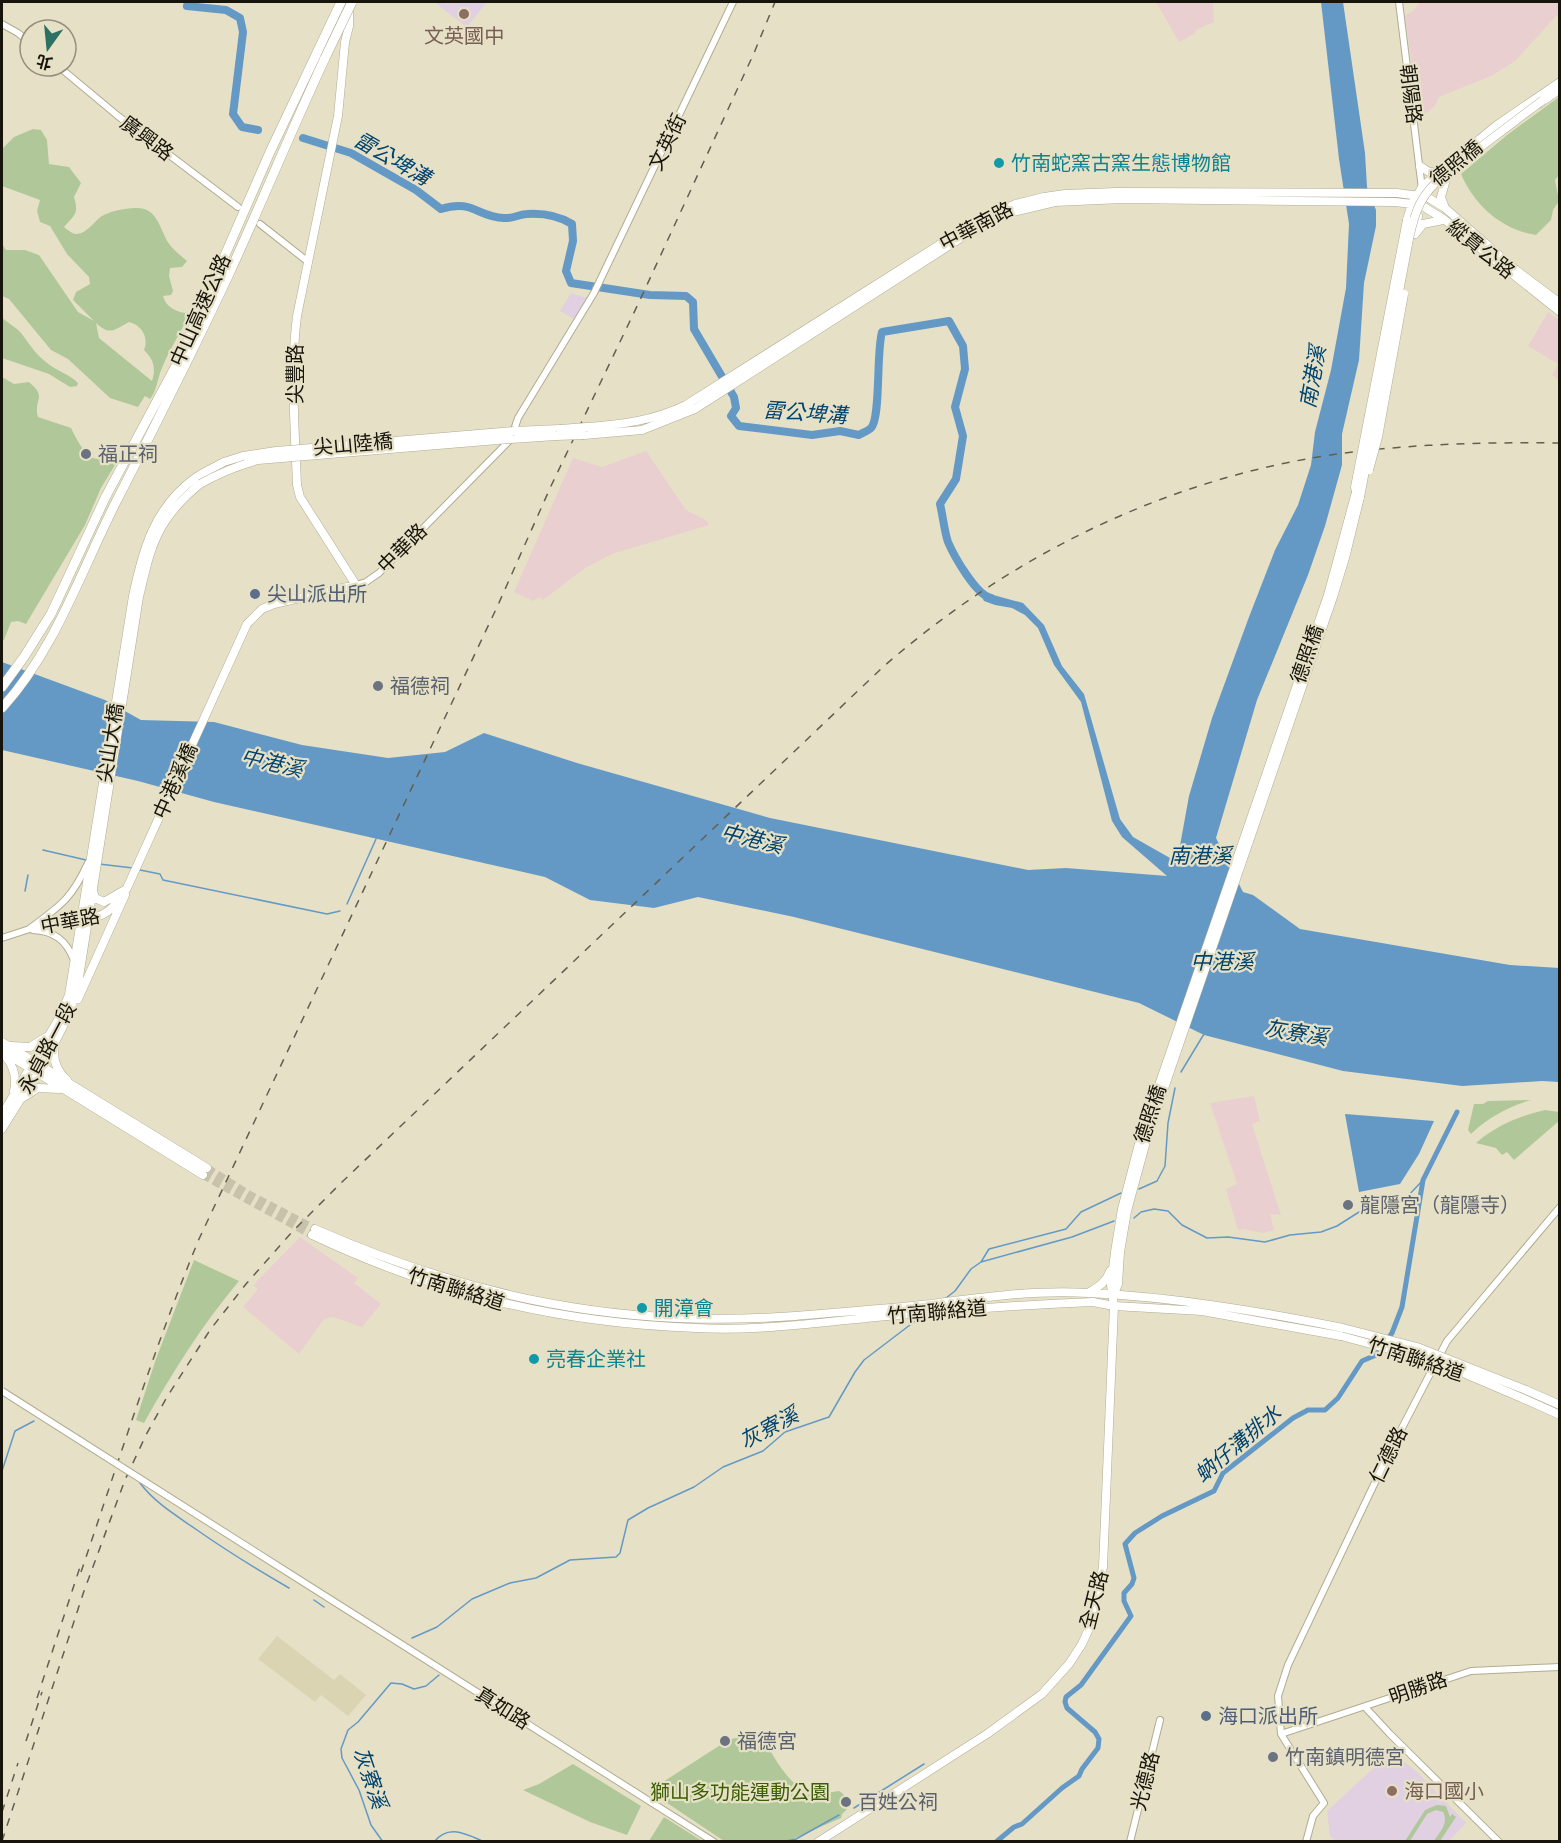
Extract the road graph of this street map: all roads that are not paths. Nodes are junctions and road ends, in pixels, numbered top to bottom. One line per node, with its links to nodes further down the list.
1 (342, 2): 7 (main road); 34 (highway, 中山高速公路)
2 (351, 2): 7 (main road); 35 (highway, 中山高速公路, bridge)
3 (733, 2): 29 (street, 文英街)
4 (1399, 2): 12 (street, 朝陽路)
5 (2, 24): 6 (street)
6 (18, 33)
7 (345, 42): 25 (main road, 尖豐路)
8 (72, 78): 19 (street, 廣興路)
9 (1560, 82): 11 (main road)
10 (1560, 89): 11 (main road)
11 (1541, 98): 13 (main road); 14 (main road); 30 (main road, 德照橋, bridge)
12 (1420, 166): 13 (main road); 15 (street, 朝陽路)
13 (1439, 172): 15 (main road)
14 (1447, 176): 15 (main road); 20 (main road)
15 (1422, 196): 16 (main road, 縱貫公路); 18 (main road, 縱貫公路); 20 (main road, 縱貫公路); 22 (main road, 縱貫公路); 24 (main road)
16 (1331, 197): 17 (main road, 縱貫公路); 29 (main road, 中華南路, bridge)
17 (1395, 202): 18 (main road, 縱貫公路); 21 (main road)
18 (1412, 203): 21 (main road)
19 (238, 207)
20 (1445, 208): 26 (main road, 縱貫公路)
21 (1407, 220): 30 (main road, bridge)
22 (1445, 220): 24 (main road); 26 (main road, 縱貫公路)
23 (260, 224): 25 (street)
24 (1415, 234): 30 (main road, bridge)
25 (307, 261): 31 (main road, 尖豐路)
26 (1514, 272): 27 (main road, 縱貫公路); 28 (main road, 縱貫公路)
27 (1560, 303)
28 (1560, 312)
29 (512, 435): 31 (street, 中華路); 32 (main road, 尖山陸橋, bridge)
30 (1358, 495): 55 (main road, 德照橋)
31 (356, 585): 33 (main road, 中華路)
32 (136, 595): 36 (main road, 尖山大橋); 38 (main road, 尖山大橋)
33 (223, 675): 37 (main road, 中港溪橋)
34 (2, 687)
35 (2, 708)
36 (92, 854): 38 (main road, 尖山大橋); 40 (street)
37 (127, 888): 38 (main road); 39 (main road, 中華路); 43 (main road)
38 (89, 890): 39 (main road, 永貞路一段)
39 (84, 921): 40 (street, 中華路); 42 (main road, 永貞路一段); 43 (main road, 永貞路一段)
40 (29, 929): 41 (street, 中華路); 42 (street)
41 (2, 938)
42 (75, 962): 44 (main road, 永貞路一段)
43 (70, 1013): 44 (main road, 永貞路一段)
44 (53, 1036): 45 (main road); 46 (main road, 永貞路一段); 47 (main road, 永貞路一段); 49 (main road)
45 (2, 1047): 46 (main road); 50 (main road)
46 (31, 1066): 47 (main road); 50 (main road, 永貞路一段)
47 (39, 1071): 48 (main road); 49 (main road); 50 (main road, 永貞路一段)
48 (62, 1089): 49 (main road); 50 (main road)
49 (80, 1091)
50 (15, 1100): 51 (main road, 永貞路一段); 52 (main road, 永貞路一段)
51 (2, 1115)
52 (2, 1129)
53 (1560, 1207): 68 (street, 仁德路)
54 (313, 1232): 59 (main road, 竹南聯絡道)
55 (1117, 1252): 56 (main road); 57 (main road, 全天路)
56 (1088, 1293): 57 (main road, 竹南聯絡道); 59 (main road, 竹南聯絡道)
57 (1114, 1295): 58 (main road, 全天路); 60 (main road, 竹南聯絡道)
58 (1114, 1306): 59 (main road, 竹南聯絡道); 60 (main road, 竹南聯絡道); 70 (main road, 全天路)
59 (903, 1311)
60 (1342, 1332): 62 (main road, 竹南聯絡道, bridge)
61 (2, 1391): 69 (street, 真如路, bridge)
62 (1524, 1394): 63 (main road, 竹南聯絡道); 64 (main road, 竹南聯絡道)
63 (1560, 1405)
64 (1560, 1415)
65 (1560, 1667): 66 (street, 明勝路)
66 (1365, 1707): 68 (street, 明勝路); 73 (street)
67 (1160, 1720): 71 (street, 光德路)
68 (1281, 1734): 72 (street)
69 (714, 1842)
70 (818, 1842)
71 (1130, 1842)
72 (1306, 1842)
73 (1498, 1842)

